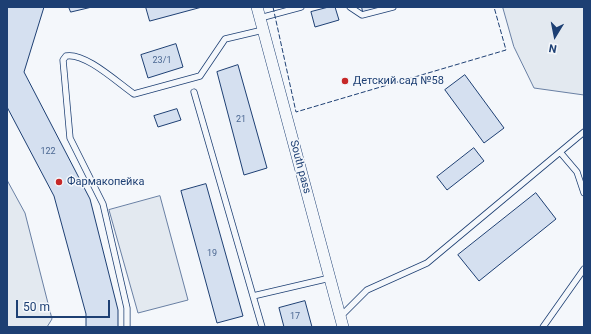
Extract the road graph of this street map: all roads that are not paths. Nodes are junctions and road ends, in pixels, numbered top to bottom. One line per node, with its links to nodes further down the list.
1 (301, 7): 4 (lane)
2 (350, 7): 3 (lane)
3 (393, 7)
4 (259, 12): 5 (street, South pass)
5 (263, 30): 11 (street, South pass); 14 (lane)
6 (194, 92): 12 (lane)
7 (584, 132): 8 (lane)
8 (560, 152): 9 (lane); 13 (lane)
9 (584, 193)
10 (584, 269): 16 (lane)
11 (330, 278): 12 (lane); 13 (street, South pass)
12 (254, 296): 15 (lane)
13 (342, 322)
14 (127, 327)
15 (262, 327)
16 (543, 327)

